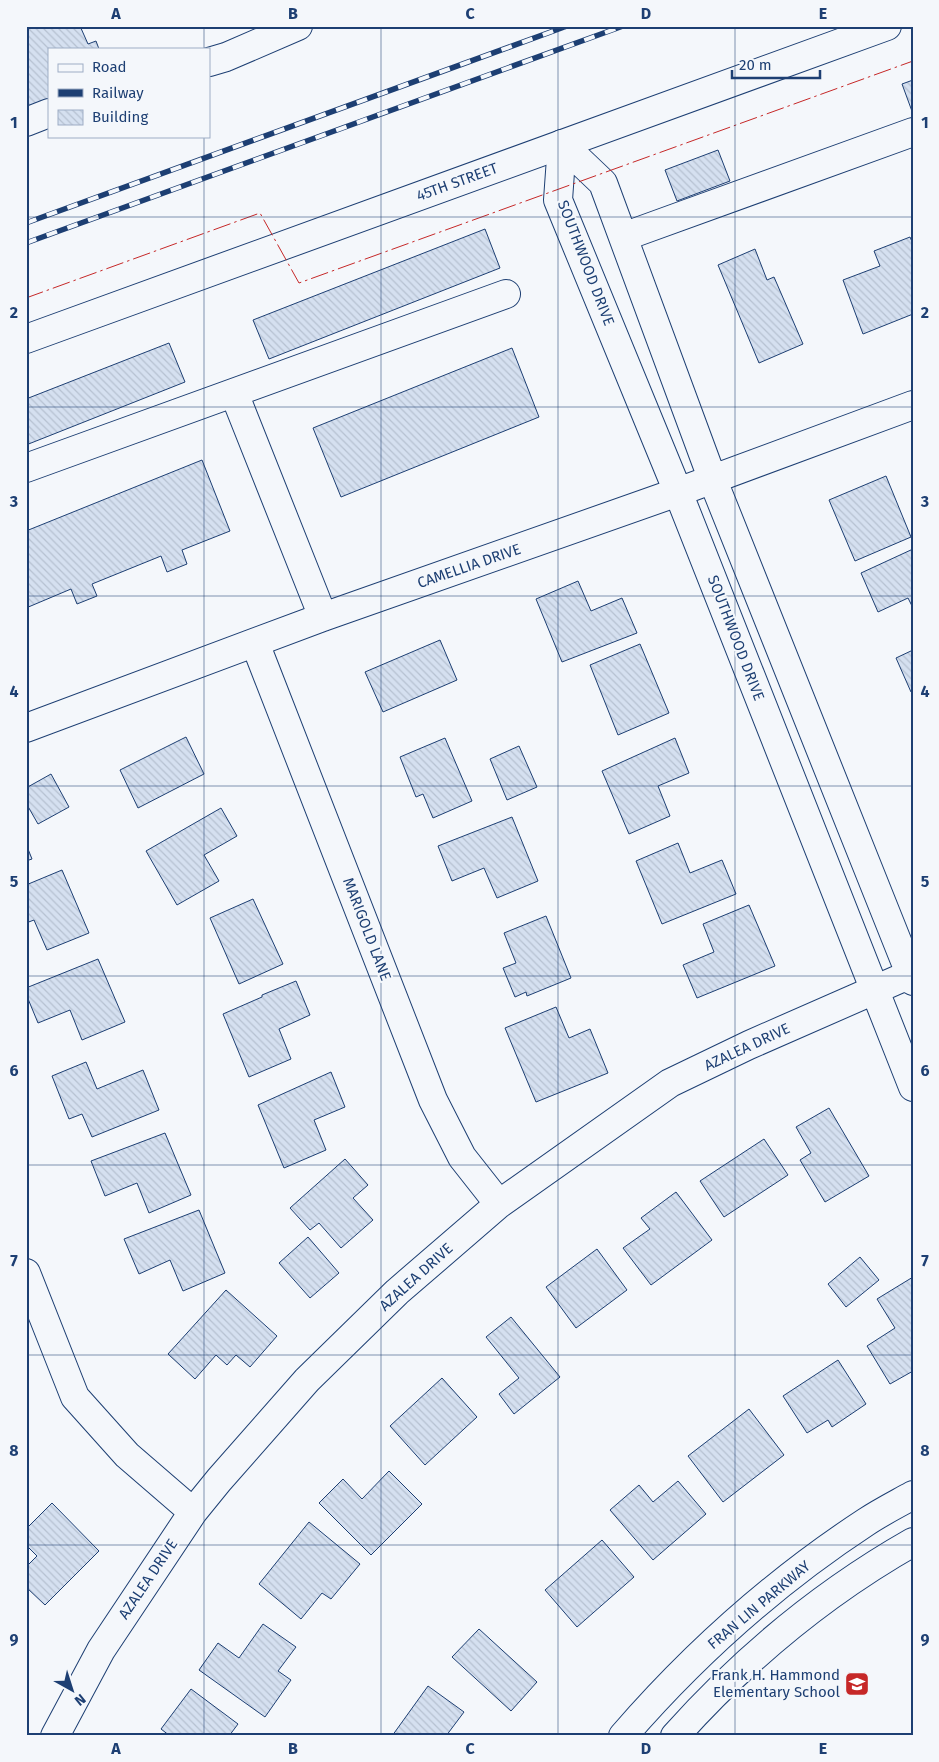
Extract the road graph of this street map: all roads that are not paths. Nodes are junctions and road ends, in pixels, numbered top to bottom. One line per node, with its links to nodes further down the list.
1 (298, 26): 3 (street)
2 (887, 26): 7 (street, 45TH STREET)
3 (210, 62)
4 (48, 113): 5 (street)
5 (26, 122)
6 (913, 132): 8 (street)
7 (562, 144): 8 (street); 10 (street, 45TH STREET); 15 (street, SOUTHWOOD DRIVE)
8 (623, 237): 14 (street)
9 (506, 294): 11 (street)
10 (26, 339)
11 (234, 393): 13 (street); 16 (street)
12 (913, 405): 14 (street, CAMELLIA DRIVE)
13 (26, 468)
14 (712, 478): 15 (street, CAMELLIA DRIVE); 19 (street)
15 (678, 492): 16 (street, CAMELLIA DRIVE); 20 (street, SOUTHWOOD DRIVE)
16 (323, 617): 17 (street, CAMELLIA DRIVE)
17 (255, 643): 18 (street, CAMELLIA DRIVE); 22 (street, MARIGOLD LANE)
18 (26, 728)
19 (912, 976): 20 (street, AZALEA DRIVE)
20 (874, 990): 21 (street, SOUTHWOOD DRIVE); 22 (street, AZALEA DRIVE)
21 (913, 1087)
22 (499, 1204): 25 (street, AZALEA DRIVE)
23 (26, 1273): 25 (street)
24 (913, 1495): 28 (street, FRAN LIN PARKWAY)
25 (193, 1512): 27 (street, AZALEA DRIVE)
26 (913, 1542): 29 (street)
27 (55, 1736)
28 (623, 1736)
29 (675, 1736)

